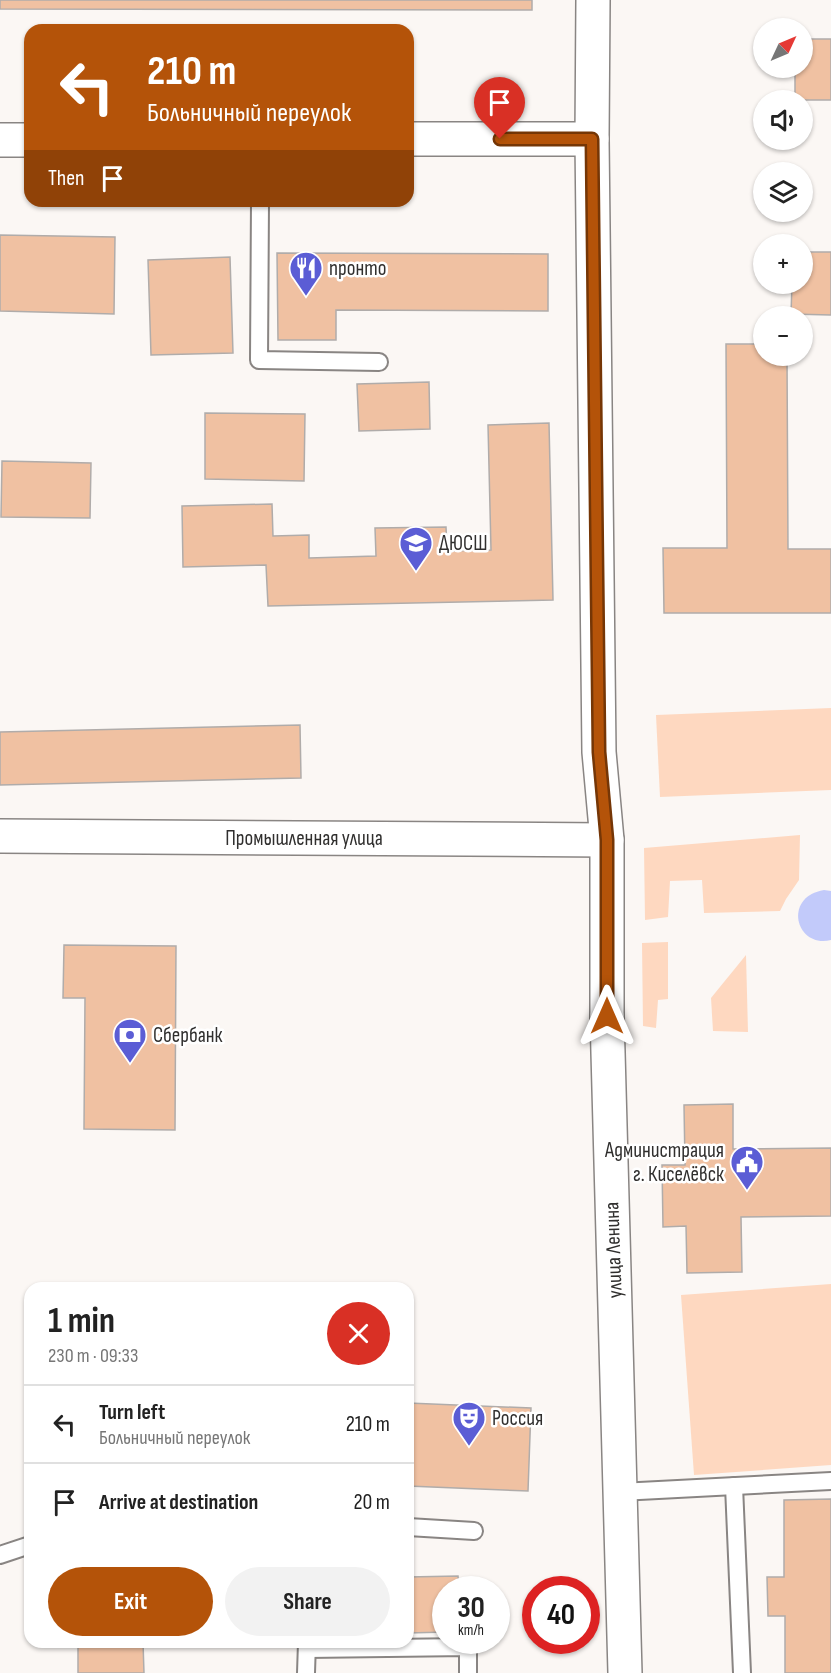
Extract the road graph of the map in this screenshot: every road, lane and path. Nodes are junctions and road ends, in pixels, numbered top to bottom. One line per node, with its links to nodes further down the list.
1 (592, 0): 2 (street, улица Ленина)
2 (592, 139): 5 (street); 9 (street, улица Ленина)
3 (0, 140): 4 (street)
4 (24, 140)
5 (414, 140)
6 (260, 207): 7 (lane)
7 (378, 362)
8 (0, 836): 9 (street, Промышленная улица)
9 (607, 840): 12 (street, улица Ленина)
10 (831, 1481): 11 (lane)
11 (734, 1486): 12 (lane); 22 (lane)
12 (620, 1492): 21 (street, улица Ленина)
13 (414, 1527): 14 (lane)
14 (474, 1531)
15 (24, 1547): 16 (lane)
16 (0, 1555)
17 (414, 1647): 20 (lane)
18 (307, 1648): 19 (lane)
19 (306, 1673)
20 (468, 1673)
21 (625, 1673)
22 (742, 1673)

